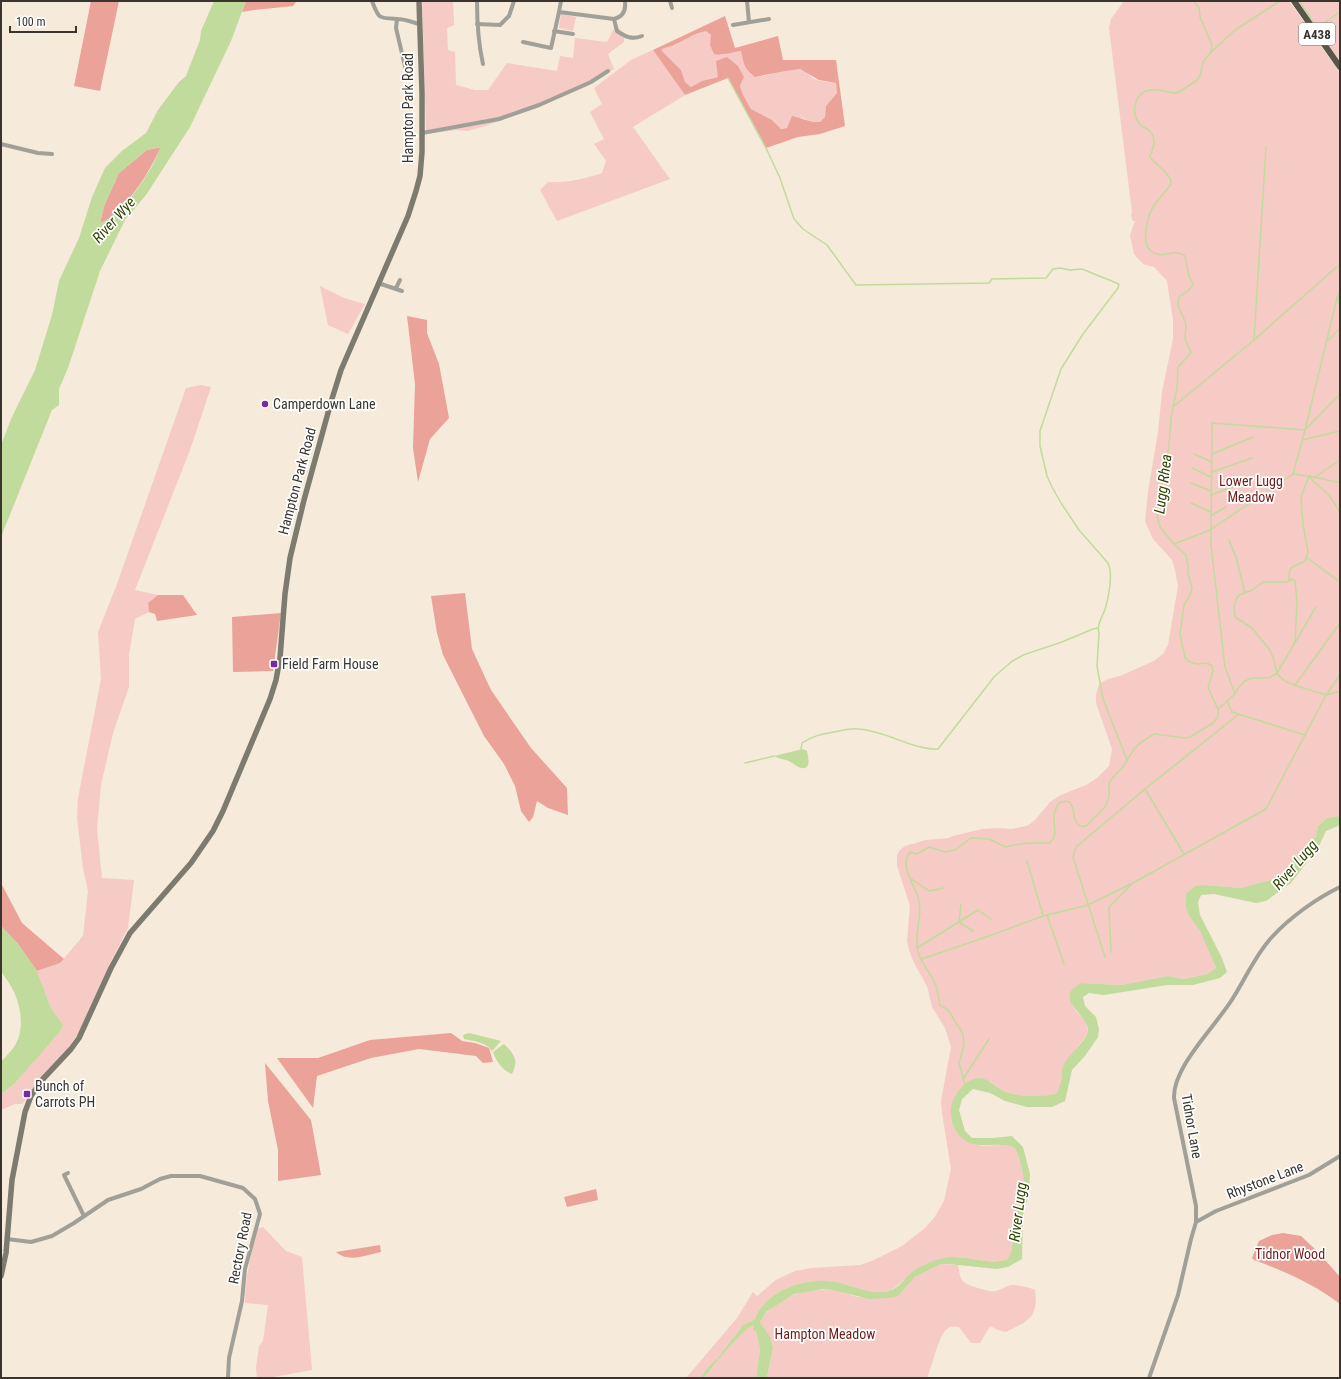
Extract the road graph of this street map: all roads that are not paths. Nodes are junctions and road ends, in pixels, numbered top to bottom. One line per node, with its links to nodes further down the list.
1 (372, 1): 12 (street)
2 (419, 1): 16 (main road, Hampton Park Road)
3 (477, 1): 17 (street)
4 (514, 1): 17 (street)
5 (561, 1): 11 (street)
6 (625, 1): 13 (street)
7 (670, 1): 10 (street)
8 (746, 1): 15 (street)
9 (1294, 1): 24 (highway, A438)
10 (672, 8)
11 (559, 12): 13 (street); 19 (street)
12 (397, 19): 16 (street); 26 (street)
13 (614, 19): 21 (street)
14 (769, 19): 15 (street)
15 (749, 22): 18 (street)
16 (419, 24): 27 (main road, Hampton Park Road)
17 (476, 24): 23 (street)
18 (733, 25)
19 (554, 32): 20 (street); 22 (street)
20 (573, 34)
21 (642, 36)
22 (523, 42)
23 (483, 64)
24 (1340, 67)
25 (608, 71): 27 (street)
26 (408, 79)
27 (422, 133): 31 (main road, Hampton Park Road)
28 (1, 144): 29 (street)
29 (52, 154)
30 (400, 280): 32 (street)
31 (378, 283): 32 (street); 39 (main road, Hampton Park Road)
32 (396, 288): 33 (street)
33 (402, 291)
34 (1340, 887): 38 (street, Tidnor Lane)
35 (1340, 1156): 38 (street, Rhystone Lane)
36 (64, 1175): 37 (street)
37 (84, 1216): 39 (street, Rectory Road); 41 (street, Rectory Road)
38 (1196, 1222): 42 (street, Tidnor Lane)
39 (7, 1239): 40 (main road, Hampton Park Road)
40 (1, 1276)
41 (228, 1378)
42 (1149, 1378)

